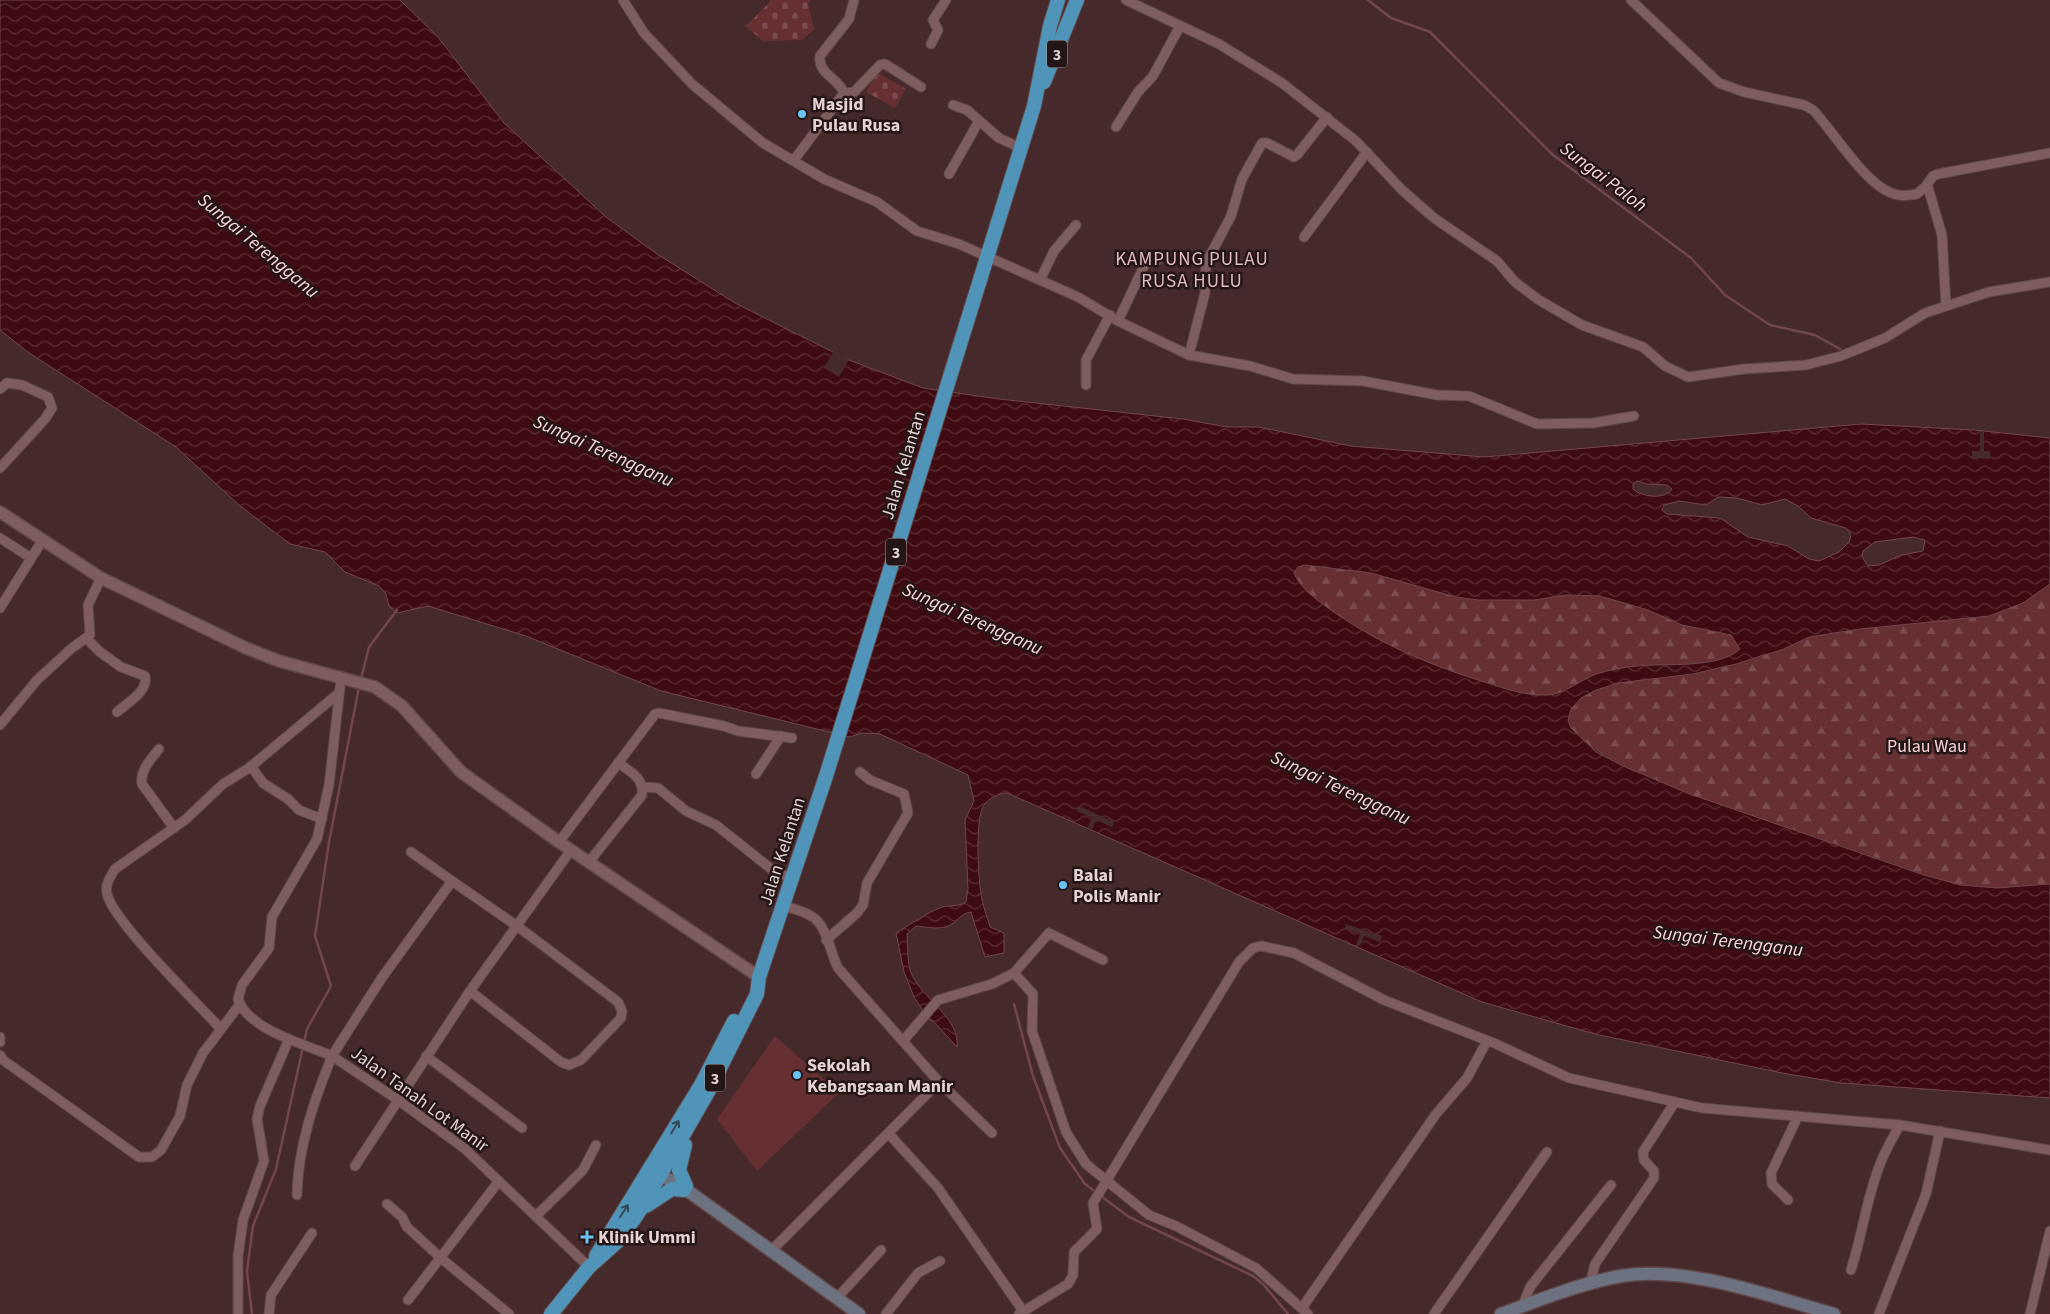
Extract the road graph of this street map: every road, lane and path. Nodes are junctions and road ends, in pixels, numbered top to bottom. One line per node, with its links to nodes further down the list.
1 (623, 0): 22 (street)
2 (854, 0): 13 (street)
3 (946, 0): 11 (street)
4 (1058, 0): 9 (highway, Jalan Kelantan / 3)
5 (1072, 0): 9 (highway)
6 (1077, 0): 15 (highway, Jalan Kelantan / 3)
7 (1126, 0): 10 (street)
8 (1631, 0): 24 (street)
9 (1050, 26): 15 (highway, Jalan Kelantan / 3)
10 (1180, 26): 16 (street); 18 (street)
11 (931, 44)
12 (921, 87): 13 (street)
13 (844, 93): 22 (street)
14 (953, 105): 17 (street)
15 (1034, 106): 19 (highway, Jalan Kelantan / 3)
16 (1327, 117): 20 (street); 33 (street)
17 (979, 121): 19 (street); 23 (street)
18 (1116, 126)
19 (1021, 148): 27 (highway, Jalan Kelantan / 3)
20 (1367, 152): 26 (street); 31 (street)
21 (2050, 152): 24 (street)
22 (794, 160): 27 (street)
23 (949, 174)
24 (1927, 184): 31 (street)
25 (1076, 224): 29 (street)
26 (1304, 237)
27 (987, 256): 29 (street); 63 (highway, Jalan Kelantan / 3)
28 (1158, 260): 32 (street)
29 (1040, 280): 32 (street)
30 (2050, 282): 31 (street)
31 (1946, 306)
32 (1114, 318): 33 (street); 34 (street)
33 (1189, 355): 36 (street)
34 (1086, 385)
35 (0, 389): 37 (street)
36 (1634, 416)
37 (1, 465)
38 (0, 512): 40 (street)
39 (0, 538): 41 (street)
40 (42, 540): 41 (street); 42 (street)
41 (31, 558): 43 (street)
42 (105, 580): 44 (street); 45 (street)
43 (0, 608)
44 (87, 638): 47 (street); 48 (street)
45 (344, 680): 46 (street); 59 (street)
46 (339, 693): 53 (street); 57 (street)
47 (117, 712)
48 (0, 724)
49 (781, 736): 50 (street); 52 (street); 55 (street)
50 (792, 738)
51 (159, 749): 58 (street)
52 (618, 763): 56 (street); 59 (street)
53 (251, 766): 57 (street); 58 (street)
54 (860, 772): 67 (street)
55 (756, 774)
56 (643, 787): 62 (street); 63 (street)
57 (322, 819): 72 (street)
58 (174, 828): 73 (street)
59 (558, 842): 60 (street)
60 (571, 850): 62 (street); 66 (street)
61 (411, 852): 64 (street)
62 (589, 862): 70 (street)
63 (793, 880): 65 (highway, Jalan Kelantan / 3)
64 (452, 882): 66 (street); 80 (street, Jalan Tanah Lot Manir)
65 (784, 906): 67 (street); 70 (highway, Jalan Kelantan / 3)
66 (517, 926): 71 (street); 71 (street)
67 (826, 940): 76 (street)
68 (1102, 960): 69 (street)
69 (1014, 973): 76 (street); 98 (street)
70 (759, 977): 83 (highway, Jalan Kelantan / 3); 96 (highway, Jalan Kelantan / 3, one-way to 70)
71 (470, 991): 81 (street)
72 (242, 1007): 73 (street); 75 (street)
73 (220, 1028): 79 (street)
74 (0, 1037): 78 (street)
75 (292, 1040): 80 (street); 120 (street)
76 (903, 1040): 82 (street)
77 (1487, 1041): 85 (street); 98 (street); 118 (street)
78 (0, 1042)
79 (0, 1055)
80 (332, 1056): 84 (street, Jalan Tanah Lot Manir); 101 (street)
81 (426, 1056): 84 (street); 88 (street)
82 (939, 1082): 90 (street); 91 (street)
83 (708, 1092): 96 (highway, Jalan Kelantan / 3); 100 (highway)
84 (398, 1100): 95 (street); 97 (street, Jalan Tanah Lot Manir)
85 (1675, 1102): 86 (street); 114 (street)
86 (1798, 1116): 87 (street); 102 (street)
87 (1900, 1125): 89 (street); 113 (street)
88 (522, 1128)
89 (1940, 1131): 93 (street); 129 (street)
90 (992, 1133)
91 (888, 1134): 109 (street); 119 (street)
92 (596, 1145): 105 (street)
93 (2050, 1150)
94 (1547, 1152): 126 (street)
95 (355, 1166)
96 (657, 1170): 100 (main road); 104 (highway, Jalan Kelantan / 3); 112 (highway, Jalan Kelantan / 3, one-way to 96)
97 (499, 1181): 105 (street, Jalan Tanah Lot Manir); 110 (street)
98 (1106, 1183): 118 (street); 119 (street)
99 (1611, 1185): 117 (street)
100 (686, 1189): 104 (highway); 109 (main road)
101 (297, 1195)
102 (1788, 1200)
103 (387, 1204): 110 (street)
104 (637, 1215): 112 (highway, Jalan Kelantan / 3)
105 (536, 1216): 112 (street, Jalan Tanah Lot Manir)
106 (2050, 1232): 130 (street)
107 (312, 1233): 121 (street)
108 (881, 1250): 115 (street)
109 (771, 1251): 115 (main road)
110 (442, 1259): 116 (street); 122 (street)
111 (940, 1261): 125 (street)
112 (589, 1267): 123 (highway, Jalan Kelantan / 3)
113 (1851, 1270)
114 (1590, 1285): 117 (main road); 128 (main road)
115 (837, 1298): 124 (main road)
116 (408, 1300)
117 (1522, 1307): 127 (main road)
118 (1305, 1311)
119 (1021, 1313)
120 (238, 1314)
121 (269, 1314)
122 (509, 1314)
123 (551, 1314)
124 (859, 1314)
125 (886, 1314)
126 (1434, 1314)
127 (1502, 1314)
128 (1834, 1314)
129 (1878, 1314)
130 (2030, 1314)

